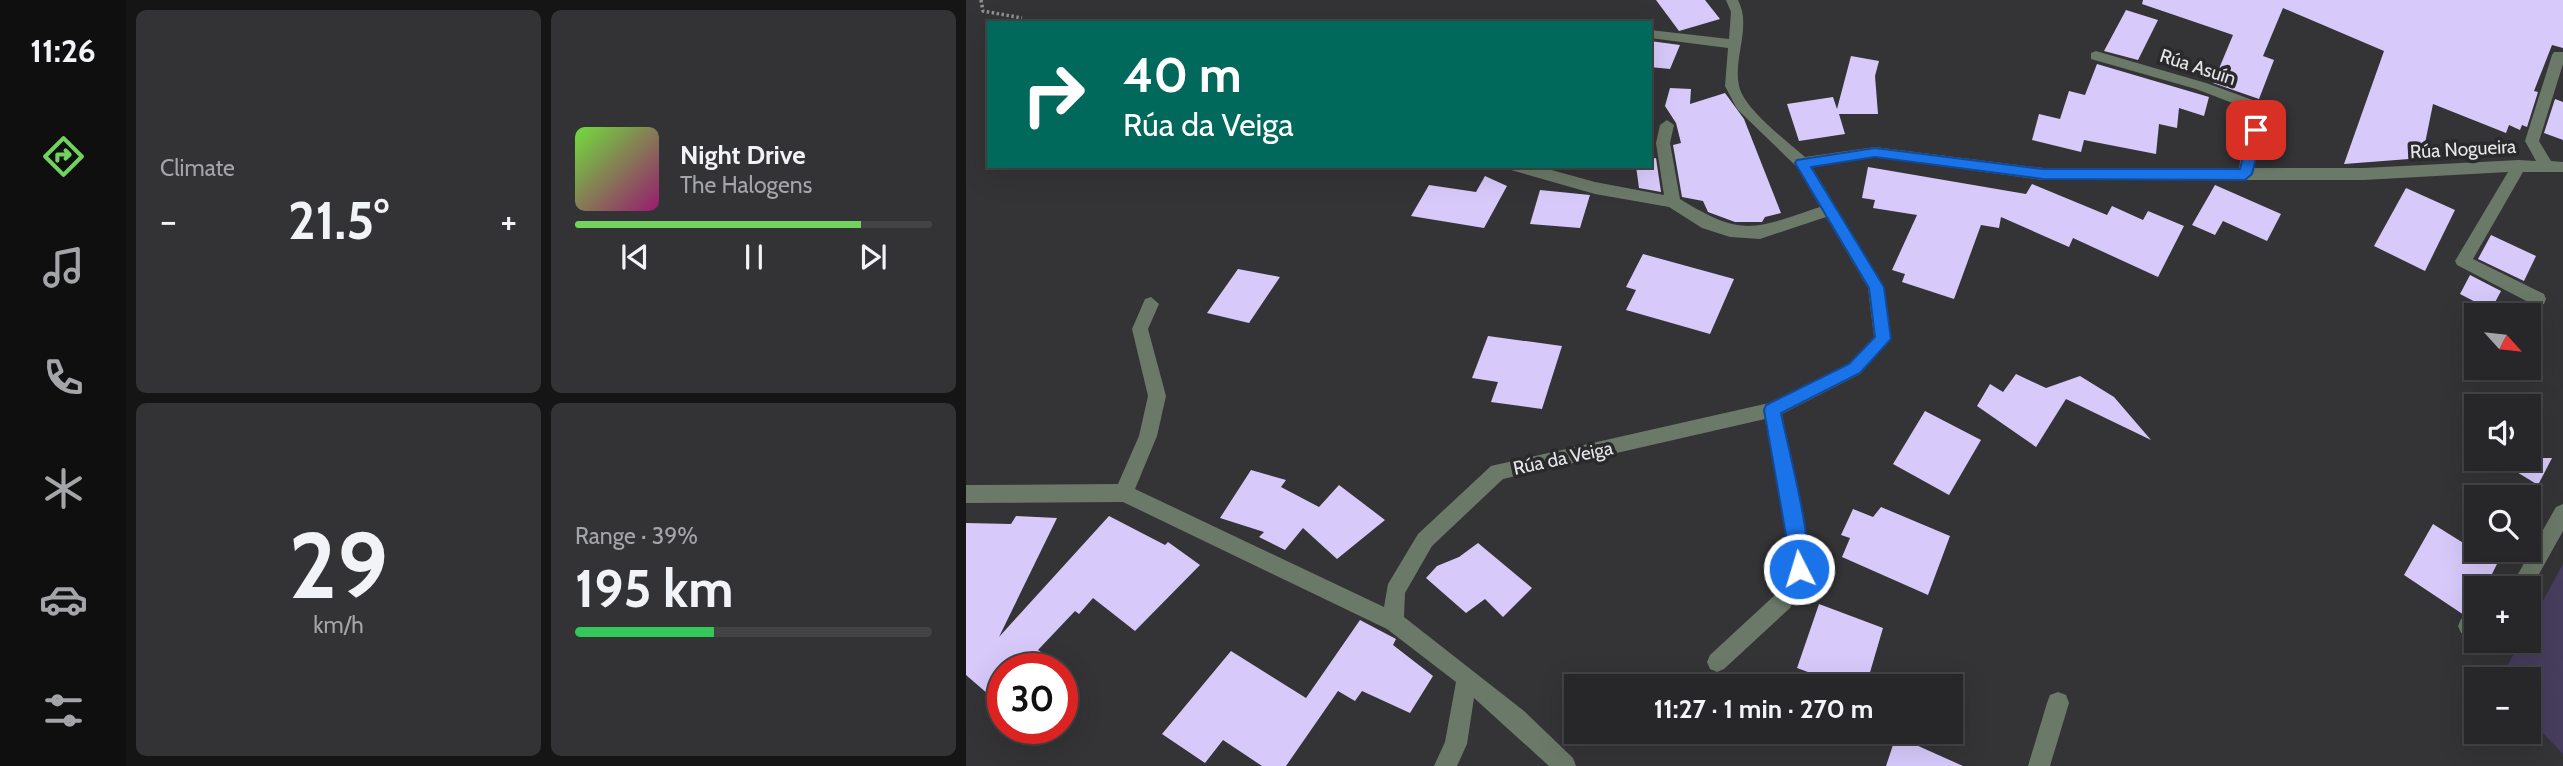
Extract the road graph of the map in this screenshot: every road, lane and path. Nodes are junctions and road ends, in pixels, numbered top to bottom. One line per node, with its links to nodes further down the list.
1 (981, 0): 3 (path)
2 (1732, 0): 5 (street, Rúa da Veiga)
3 (1022, 18)
4 (1652, 34): 5 (street)
5 (1734, 44): 9 (street, Rúa da Veiga)
6 (2096, 55): 14 (street, Rúa Asuín)
7 (2559, 55): 11 (street)
8 (1667, 125): 15 (street)
9 (1802, 163): 14 (street); 16 (street, Rúa da Veiga)
10 (2519, 165): 11 (street, Rúa Nogueira); 14 (street, Rúa Nogueira); 17 (street)
11 (2546, 165): 12 (street, Rúa Nogueira)
12 (2563, 167)
13 (1523, 168): 15 (street)
14 (2245, 174)
15 (1674, 202): 16 (street)
16 (1830, 210): 19 (street, Rúa da Veiga)
17 (2538, 299)
18 (1151, 304): 20 (street)
19 (1772, 410): 24 (street, Rúa da Veiga); 25 (street)
20 (1125, 493): 21 (street); 24 (street)
21 (966, 494)
22 (2563, 513): 23 (street)
23 (2526, 576)
24 (1394, 622): 26 (street)
25 (1717, 662)
26 (1467, 678): 28 (street); 29 (street)
27 (2058, 703): 30 (street)
28 (1446, 766)
29 (1565, 766)
30 (2039, 766)

